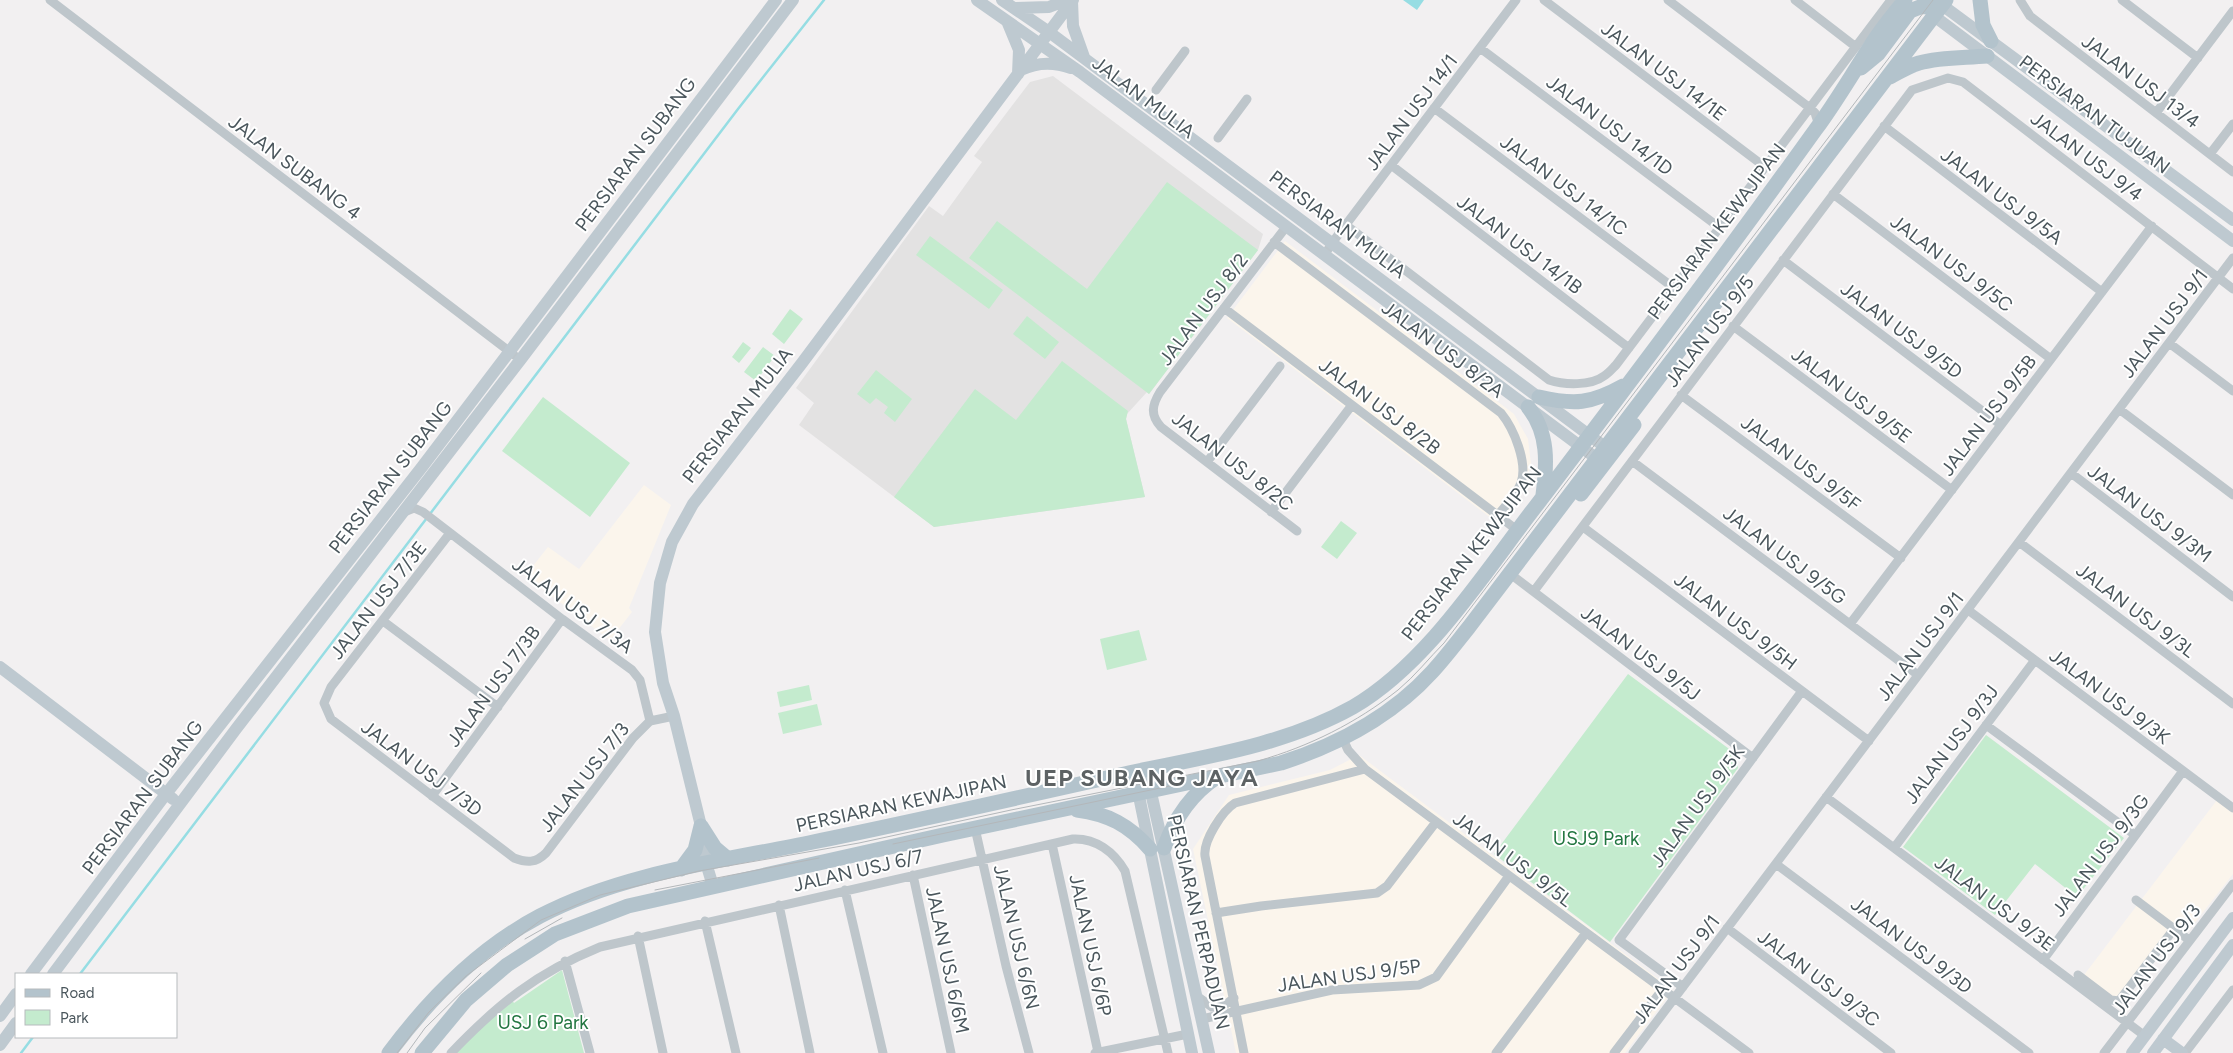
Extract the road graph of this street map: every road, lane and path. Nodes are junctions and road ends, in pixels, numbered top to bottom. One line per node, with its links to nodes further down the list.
1 (50, 0): 68 (street, JALAN SUBANG 4)
2 (776, 0): 68 (street, PERSIARAN SUBANG)
3 (793, 0): 69 (street, PERSIARAN SUBANG)
4 (977, 0): 19 (street, JALAN MULIA)
5 (1002, 0): 17 (street, PERSIARAN MULIA)
6 (1071, 0): 17 (street); 20 (street, PERSIARAN MULIA); 27 (street)
7 (1516, 0): 24 (street, JALAN USJ 14/1)
8 (1544, 0): 45 (street, JALAN USJ 14/1E)
9 (1668, 0): 37 (street)
10 (1795, 0): 23 (street)
11 (1891, 0): 23 (street)
12 (1905, 0): 31 (main road, PERSIARAN KEWAJIPAN)
13 (1980, 0): 21 (main road)
14 (2020, 0): 38 (street, JALAN USJ 13/4)
15 (2122, 0): 28 (street)
16 (1936, 6): 21 (street, PERSIARAN TUJUAN); 26 (street, PERSIARAN TUJUAN); 31 (main road); 32 (main road, PERSIARAN KEWAJIPAN)
17 (1014, 8): 20 (street, PERSIARAN MULIA)
18 (2233, 11): 28 (street)
19 (1005, 18): 22 (street, JALAN MULIA); 29 (street)
20 (1049, 32): 22 (street, PERSIARAN MULIA); 27 (street, PERSIARAN MULIA)
21 (1991, 41): 48 (street, PERSIARAN TUJUAN)
22 (1041, 43): 29 (street, PERSIARAN MULIA); 30 (street, JALAN MULIA)
23 (1856, 47): 37 (street)
24 (1480, 48): 36 (street, JALAN USJ 14/1); 52 (street, JALAN USJ 14/1D)
25 (1185, 51): 33 (street)
26 (1987, 56): 32 (main road); 53 (street, PERSIARAN TUJUAN)
27 (1085, 58): 55 (street, PERSIARAN MULIA)
28 (2198, 58): 38 (street)
29 (1019, 72): 30 (street); 114 (street, PERSIARAN MULIA)
30 (1080, 72): 51 (street, JALAN MULIA)
31 (1852, 75): 40 (main road, PERSIARAN KEWAJIPAN)
32 (1887, 78): 65 (main road, PERSIARAN KEWAJIPAN)
33 (1156, 90)
34 (1912, 90): 41 (street, JALAN USJ 9/5); 50 (street, JALAN USJ 9/4)
35 (1247, 99): 42 (street)
36 (1434, 108): 44 (street, JALAN USJ 14/1); 60 (street, JALAN USJ 14/1C)
37 (1810, 108): 40 (street); 45 (street)
38 (2156, 113): 43 (street, JALAN USJ 13/4)
39 (2233, 124): 43 (street)
40 (1819, 125): 72 (main road, PERSIARAN KEWAJIPAN)
41 (1884, 126): 47 (street, JALAN USJ 9/5); 62 (street, JALAN USJ 9/5A)
42 (1218, 138)
43 (2210, 154): 46 (street, JALAN USJ 13/4)
44 (1391, 165): 49 (street, JALAN USJ 14/1); 67 (street, JALAN USJ 14/1B)
45 (1765, 167): 52 (street)
46 (2233, 172)
47 (1833, 194): 58 (street, JALAN USJ 9/5); 70 (street, JALAN USJ 9/5C)
48 (2233, 220)
49 (1346, 225): 55 (street, JALAN USJ 14/1); 67 (street)
50 (2152, 226): 59 (street, JALAN USJ 9/4); 62 (street, JALAN USJ 9/5B)
51 (1286, 227): 54 (street, JALAN USJ 8/2); 56 (street, PERSIARAN MULIA)
52 (1720, 228): 60 (street)
53 (2233, 241)
54 (1274, 242): 63 (street, JALAN USJ 8/2); 92 (street, JALAN USJ 8/2A)
55 (1332, 243): 56 (street, JALAN USJ 14/1); 75 (street, PERSIARAN MULIA)
56 (1324, 256): 75 (street, PERSIARAN MULIA)
57 (2233, 258): 59 (street, JALAN USJ 9/1)
58 (1783, 260): 64 (street, JALAN USJ 9/5); 79 (street, JALAN USJ 9/5D)
59 (2219, 278): 61 (street, JALAN USJ 9/4); 66 (street, JALAN USJ 9/1)
60 (1674, 288): 67 (street)
61 (2233, 288)
62 (2102, 292): 70 (street, JALAN USJ 9/5B)
63 (1224, 308): 76 (street, JALAN USJ 8/2B); 78 (street, JALAN USJ 8/2)
64 (1733, 326): 74 (street, JALAN USJ 9/5); 86 (street, JALAN USJ 9/5E)
65 (1692, 333): 81 (main road, PERSIARAN KEWAJIPAN); 98 (main road, PERSIARAN KEWAJIPAN)
66 (2170, 343): 73 (street); 77 (street, JALAN USJ 9/1)
67 (1629, 348)
68 (510, 351): 69 (street, JALAN SUBANG 4); 125 (street, PERSIARAN SUBANG)
69 (521, 359): 85 (street, PERSIARAN SUBANG)
70 (2051, 359): 79 (street, JALAN USJ 9/5B)
71 (1280, 366): 83 (street)
72 (1628, 384): 75 (main road); 80 (main road, PERSIARAN KEWAJIPAN)
73 (2233, 391)
74 (1681, 395): 82 (street, JALAN USJ 9/5); 99 (street, JALAN USJ 9/5F)
75 (1533, 402): 80 (street, PERSIARAN MULIA); 88 (main road)
76 (1352, 405): 90 (street); 92 (street, JALAN USJ 8/2B)
77 (2119, 409): 84 (street, JALAN USJ 9/1); 87 (street)
78 (1152, 413): 83 (street, JALAN USJ 8/2C)
79 (2001, 425): 86 (street, JALAN USJ 9/5B)
80 (1585, 441): 81 (street, PERSIARAN MULIA); 88 (main road, PERSIARAN KEWAJIPAN)
81 (1600, 452): 98 (main road, PERSIARAN KEWAJIPAN)
82 (1632, 461): 93 (street, JALAN USJ 9/5); 106 (street, JALAN USJ 9/5G)
83 (1207, 462): 90 (street, JALAN USJ 8/2C)
84 (2071, 473): 97 (street, JALAN USJ 9/1); 102 (street, JALAN USJ 9/3M)
85 (425, 482): 89 (street); 91 (street, PERSIARAN SUBANG)
86 (1952, 490): 99 (street, JALAN USJ 9/5B)
87 (2233, 495)
88 (1543, 497): 94 (main road, PERSIARAN KEWAJIPAN)
89 (423, 512): 91 (street); 96 (street, JALAN USJ 7/3A)
90 (1272, 512): 95 (street, JALAN USJ 8/2C)
91 (401, 513): 128 (street, PERSIARAN SUBANG)
92 (1498, 515): 94 (street, JALAN USJ 8/2B)
93 (1583, 527): 101 (street, JALAN USJ 9/5); 111 (street, JALAN USJ 9/5H)
94 (1517, 530): 121 (main road, PERSIARAN KEWAJIPAN)
95 (1297, 531)
96 (450, 533): 104 (street, JALAN USJ 7/3A); 105 (street, JALAN USJ 7/3E)
97 (2019, 542): 103 (street, JALAN USJ 9/1); 112 (street, JALAN USJ 9/3L)
98 (1520, 558): 100 (main road, PERSIARAN KEWAJIPAN)
99 (1900, 558): 106 (street, JALAN USJ 9/5B)
100 (1510, 573): 101 (street, JALAN USJ 9/5J); 117 (main road, PERSIARAN KEWAJIPAN)
101 (1534, 591): 119 (street, JALAN USJ 9/5J)
102 (2233, 597)
103 (1968, 610): 107 (street, JALAN USJ 9/3K); 109 (street, JALAN USJ 9/1)
104 (562, 619): 113 (street, JALAN USJ 7/3B); 115 (street, JALAN USJ 7/3A)
105 (383, 621): 110 (street, JALAN USJ 7/3E); 113 (street)
106 (1850, 624): 109 (street, JALAN USJ 9/5G)
107 (2034, 660): 116 (street, JALAN USJ 9/3J); 122 (street, JALAN USJ 9/3K)
108 (0, 667): 125 (street)
109 (1918, 675): 118 (street, JALAN USJ 9/1)
110 (331, 687): 126 (street, JALAN USJ 7/3D)
111 (1802, 691): 118 (street, JALAN USJ 9/5H); 119 (street, JALAN USJ 9/5K)
112 (2233, 704)
113 (498, 707): 126 (street, JALAN USJ 7/3B)
114 (674, 716): 115 (street, JALAN USJ 7/3); 132 (street, PERSIARAN MULIA)
115 (650, 721): 140 (street, JALAN USJ 7/3)
116 (1986, 725): 134 (street); 136 (street, JALAN USJ 9/3J)
117 (1342, 737): 120 (street, JALAN USJ 9/5L); 123 (main road, PERSIARAN KEWAJIPAN)
118 (1868, 741): 127 (street, JALAN USJ 9/1)
119 (1753, 758): 165 (street, JALAN USJ 9/5K)
120 (1365, 769): 131 (street, JALAN USJ 9/5L); 151 (street)
121 (1140, 771): 124 (street, PERSIARAN PERPADUAN); 138 (main road, PERSIARAN KEWAJIPAN)
122 (2183, 771): 129 (street, JALAN USJ 9/3K); 134 (street, JALAN USJ 9/3G)
123 (1220, 775): 124 (main road, PERSIARAN KEWAJIPAN); 137 (main road)
124 (1144, 791): 130 (main road, PERSIARAN KEWAJIPAN); 137 (street, PERSIARAN PERPADUAN)
125 (166, 794): 128 (street); 162 (street, PERSIARAN SUBANG)
126 (432, 796): 140 (street, JALAN USJ 7/3D)
127 (1826, 797): 136 (street, JALAN USJ 9/3E); 142 (street, JALAN USJ 9/1)
128 (181, 805): 163 (street, PERSIARAN SUBANG)
129 (2233, 808)
130 (1070, 809): 133 (main road, PERSIARAN KEWAJIPAN); 137 (main road)
131 (1436, 822): 145 (street, JALAN USJ 9/5L); 151 (street)
132 (701, 826): 138 (main road); 141 (street, PERSIARAN MULIA); 143 (main road)
133 (975, 828): 139 (street, JALAN USJ 6/6N); 147 (main road, PERSIARAN KEWAJIPAN)
134 (2135, 835): 160 (street, JALAN USJ 9/3G)
135 (1052, 844): 139 (street, JALAN USJ 6/7); 179 (street, JALAN USJ 6/7); 192 (street, JALAN USJ 6/6P)
136 (1894, 848): 160 (street, JALAN USJ 9/3E)
137 (1157, 849): 169 (street, PERSIARAN PERPADUAN); 177 (street, PERSIARAN PERPADUAN)
138 (728, 859): 141 (main road, PERSIARAN KEWAJIPAN)
139 (982, 859): 144 (street, JALAN USJ 6/7); 191 (street, JALAN USJ 6/6N)
140 (523, 862)
141 (706, 863): 143 (main road, PERSIARAN KEWAJIPAN); 147 (street, PERSIARAN MULIA)
142 (1776, 864): 154 (street, JALAN USJ 9/1); 202 (street, JALAN USJ 9/3D)
143 (681, 869): 182 (main road, PERSIARAN KEWAJIPAN)
144 (913, 875): 148 (street, JALAN USJ 6/7); 190 (street, JALAN USJ 6/6M)
145 (1509, 876): 156 (street, JALAN USJ 9/5L); 172 (street, JALAN USJ 9/5P)
146 (2233, 884): 158 (street, JALAN USJ 9/3)
147 (713, 886): 183 (main road, PERSIARAN KEWAJIPAN)
148 (845, 890): 150 (street, JALAN USJ 6/7); 189 (street)
149 (2136, 900): 155 (street)
150 (779, 905): 153 (street, JALAN USJ 6/7); 188 (street)
151 (1216, 914): 170 (street)
152 (2233, 918): 178 (street)
153 (705, 921): 157 (street, JALAN USJ 6/7); 187 (street)
154 (1727, 928): 165 (street, JALAN USJ 9/1); 201 (street, JALAN USJ 9/3C)
155 (2174, 929): 158 (street); 164 (street)
156 (1586, 933): 166 (street, JALAN USJ 9/5L); 197 (street)
157 (638, 936): 161 (street, JALAN USJ 6/7); 186 (street)
158 (2189, 940): 175 (street, JALAN USJ 9/3)
159 (2233, 946): 180 (street)
160 (2043, 960): 175 (street, JALAN USJ 9/3E)
161 (565, 961): 184 (street, JALAN USJ 6/7); 185 (street)
162 (32, 973)
163 (54, 973)
164 (2078, 975)
165 (1683, 987): 171 (street, JALAN USJ 9/1)
166 (1662, 990): 171 (street, JALAN USJ 9/5L); 198 (street)
167 (2233, 990): 206 (street)
168 (15, 995): 173 (street)
169 (1198, 997): 170 (street); 174 (street, PERSIARAN PERPADUAN)
170 (1234, 998): 172 (street)
171 (1674, 998): 199 (street, JALAN USJ 9/1); 200 (street, JALAN USJ 9/5L)
172 (1236, 1011): 174 (street, JALAN USJ 9/5P); 196 (street)
173 (0, 1016)
174 (1202, 1019): 195 (street, PERSIARAN PERPADUAN)
175 (2127, 1023): 178 (street, JALAN USJ 9/3E); 203 (street, JALAN USJ 9/3)
176 (15, 1024): 181 (street)
177 (1188, 1034): 179 (street); 194 (street, PERSIARAN PERPADUAN)
178 (2145, 1036): 204 (street)
179 (1165, 1038): 192 (street); 193 (street, JALAN USJ 6/7)
180 (2164, 1039): 205 (street); 206 (street)
181 (0, 1045)
182 (389, 1053)
183 (422, 1053)
184 (451, 1053)
185 (590, 1053)
186 (663, 1053)
187 (736, 1053)
188 (810, 1053)
189 (883, 1053)
190 (951, 1053)
191 (1029, 1053)
192 (1096, 1053)
193 (1168, 1053)
194 (1192, 1053)
195 (1209, 1053)
196 (1244, 1053)
197 (1496, 1053)
198 (1614, 1053)
199 (1633, 1053)
200 (1748, 1053)
201 (1891, 1053)
202 (2029, 1053)
203 (2104, 1053)
204 (2132, 1053)
205 (2153, 1053)
206 (2184, 1053)

